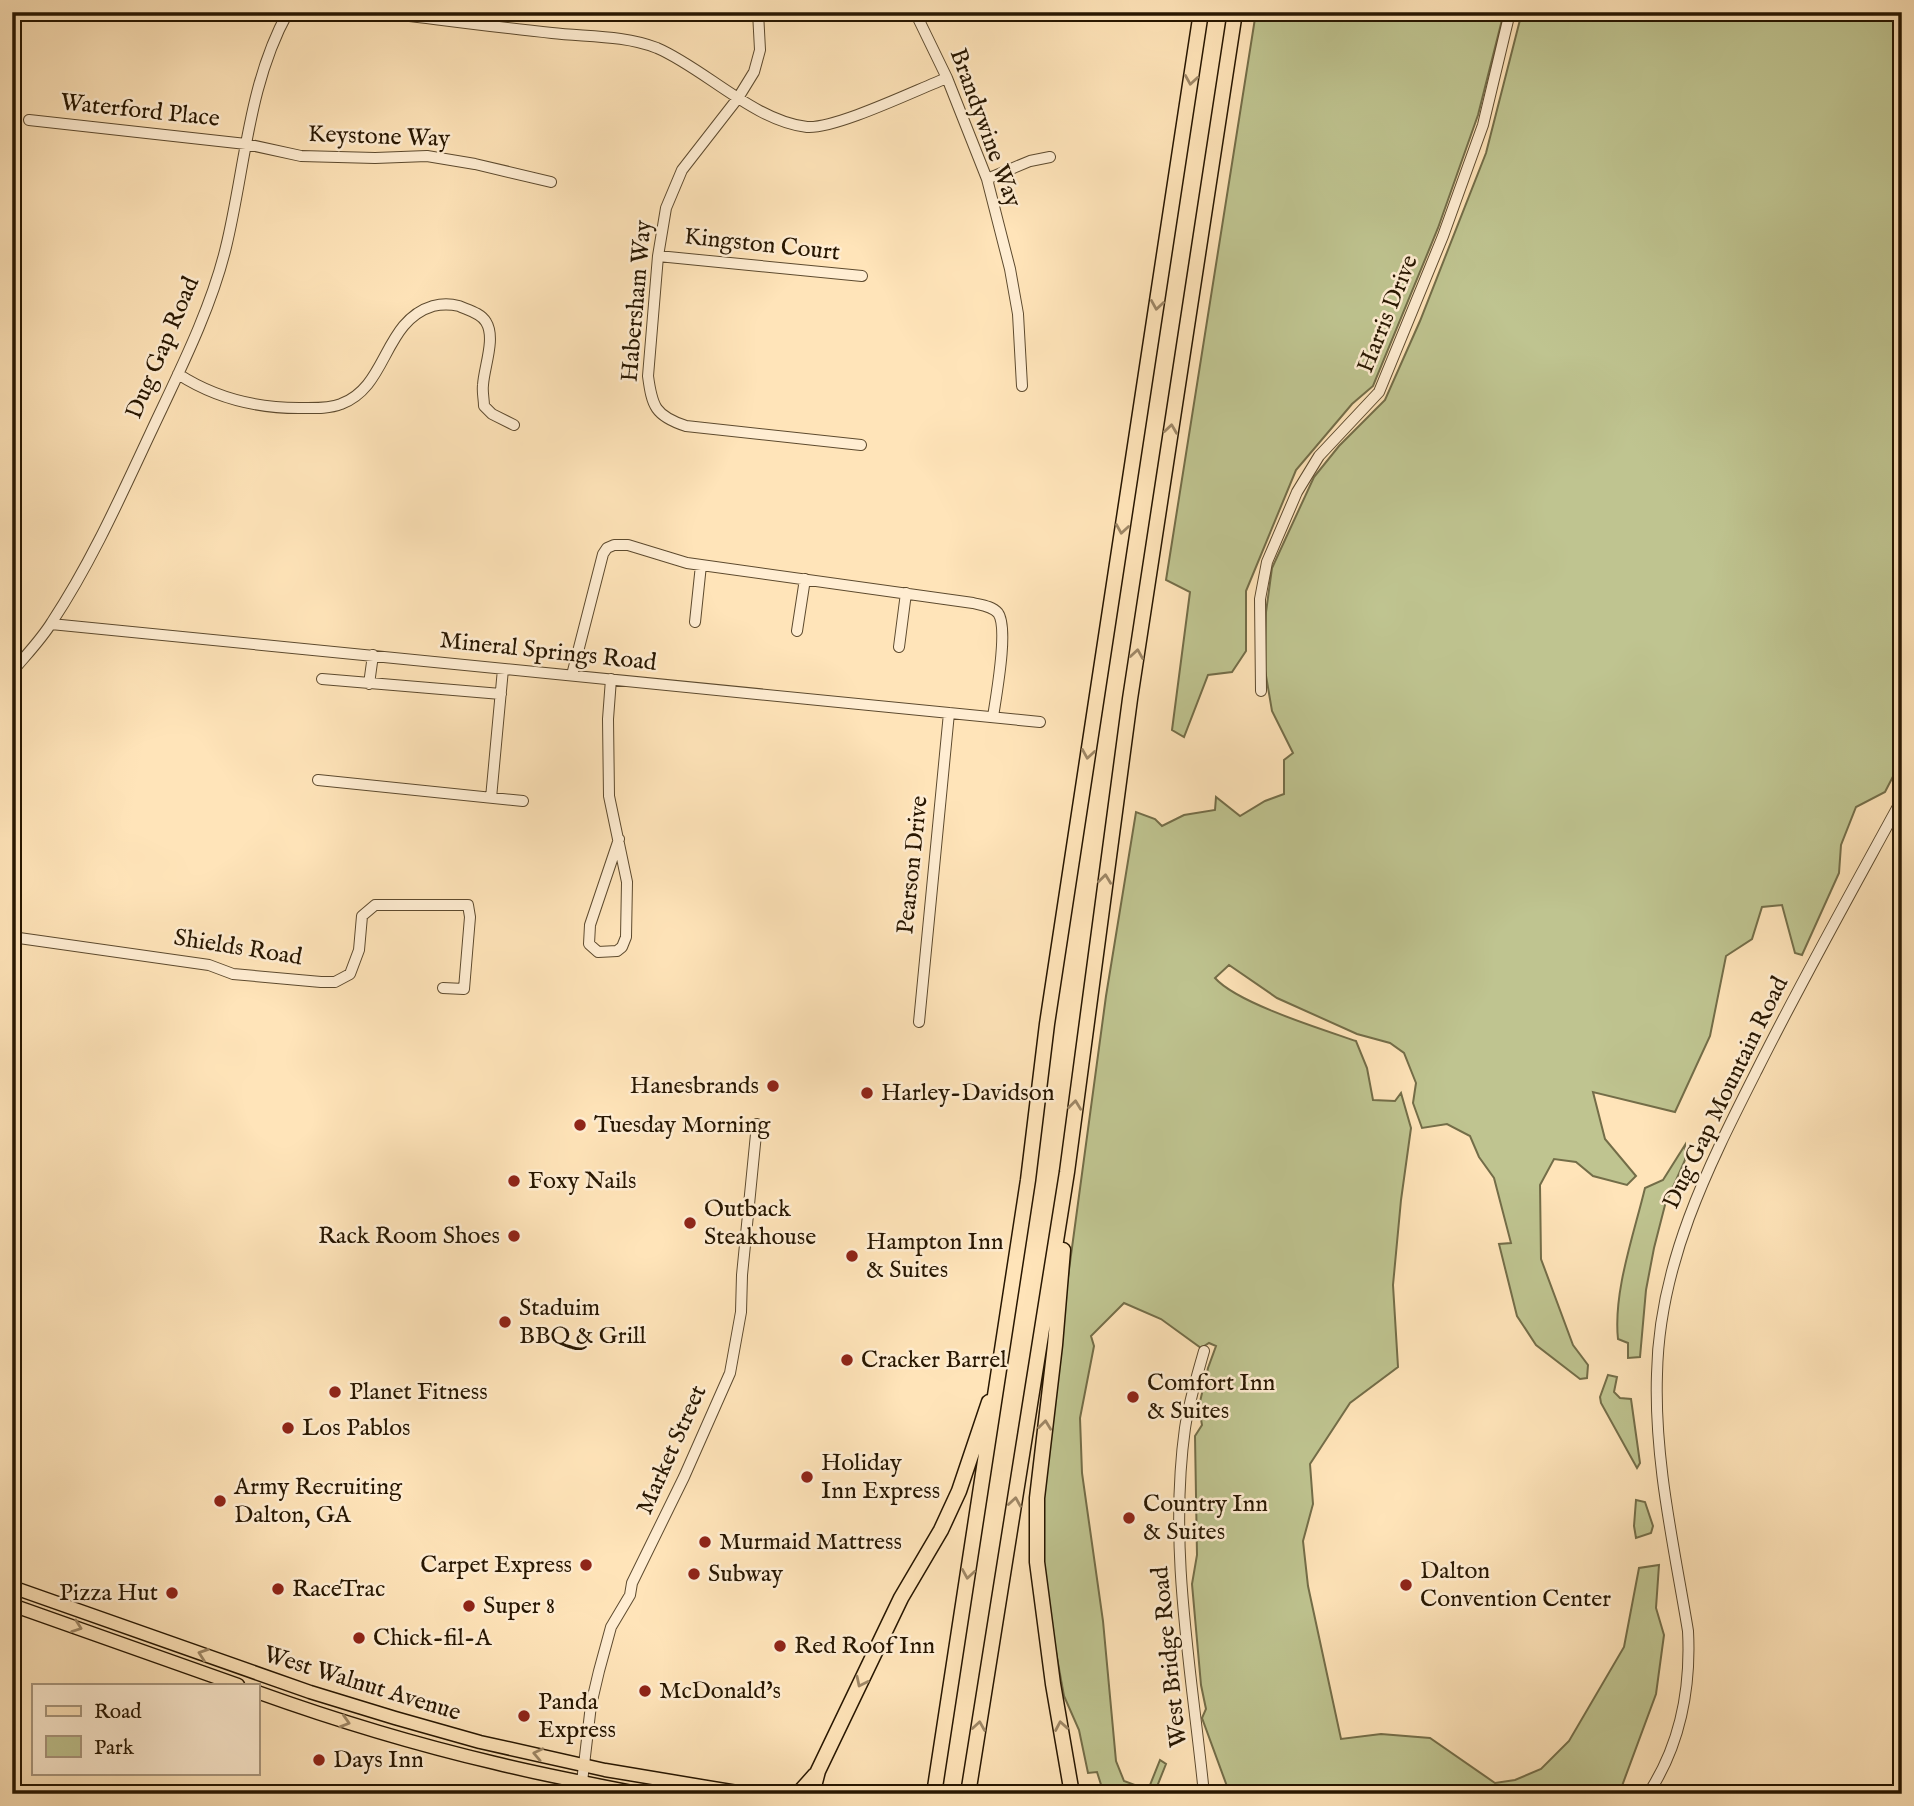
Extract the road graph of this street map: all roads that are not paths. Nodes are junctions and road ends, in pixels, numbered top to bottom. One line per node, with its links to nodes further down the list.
1 (288, 12): 11 (street, Dug Gap Road)
2 (378, 12): 9 (street)
3 (758, 12): 9 (street, Habersham Way)
4 (915, 12): 8 (street, Brandywine Way)
5 (1201, 12): 51 (highway, one-way to 51)
6 (1235, 12): 49 (highway, one-way to 6)
7 (1510, 12): 35 (street, Harris Drive)
8 (947, 78): 9 (street); 13 (street, Brandywine Way)
9 (737, 98): 15 (street, Habersham Way)
10 (29, 120): 11 (street, Waterford Place)
11 (246, 144): 14 (street, Keystone Way); 17 (street, Dug Gap Road)
12 (1050, 157): 13 (street)
13 (987, 179): 18 (street, Brandywine Way)
14 (551, 182)
15 (658, 256): 16 (street, Kingston Court); 20 (street, Habersham Way)
16 (862, 276)
17 (178, 374): 19 (street); 25 (street, Dug Gap Road)
18 (1022, 386)
19 (514, 425)
20 (861, 445)
21 (701, 565): 22 (street); 24 (street); 31 (street)
22 (805, 579): 23 (street); 26 (street)
23 (906, 593): 27 (street); 38 (street)
24 (695, 622)
25 (51, 624): 28 (street, Mineral Springs Road); 30 (street, Dug Gap Road)
26 (797, 631)
27 (898, 647)
28 (373, 656): 29 (street, Mineral Springs Road); 34 (street)
29 (503, 668): 31 (street, Mineral Springs Road); 36 (street)
30 (12, 672)
31 (572, 675): 33 (street, Mineral Springs Road)
32 (322, 679): 34 (street)
33 (611, 679): 37 (street, Mineral Springs Road); 44 (street)
34 (369, 684): 36 (street)
35 (1261, 691)
36 (500, 694): 41 (street)
37 (949, 713): 38 (street, Mineral Springs Road); 47 (street, Pearson Drive)
38 (993, 717): 39 (street, Mineral Springs Road)
39 (1040, 722)
40 (318, 780): 41 (street)
41 (491, 798): 43 (street)
42 (1902, 799): 69 (street, Dug Gap Mountain Road)
43 (523, 801)
44 (619, 839): 44 (street)
45 (12, 937): 46 (street, Shields Road)
46 (443, 988)
47 (919, 1022)
48 (757, 1124): 58 (street, Market Street)
49 (1067, 1172): 66 (highway, one-way to 49); 67 (highway, one-way to 49)
50 (1205, 1351): 68 (street, West Bridge Road)
51 (997, 1385): 59 (highway, one-way to 59); 65 (highway, one-way to 65)
52 (12, 1587): 55 (main road, West Walnut Avenue, one-way to 52)
53 (12, 1605): 54 (main road, West Walnut Avenue, one-way to 54)
54 (235, 1684)
55 (310, 1692): 57 (street); 58 (main road, West Walnut Avenue, one-way to 55)
56 (259, 1693): 57 (main road, West Walnut Avenue)
57 (307, 1709): 60 (main road, West Walnut Avenue, one-way to 60)
58 (585, 1765): 60 (street, Market Street); 62 (main road, West Walnut Avenue)
59 (818, 1772): 63 (highway); 64 (highway)
60 (582, 1782): 61 (main road, West Walnut Avenue)
61 (642, 1794)
62 (749, 1794)
63 (798, 1794)
64 (812, 1794)
65 (934, 1794)
66 (968, 1794)
67 (1072, 1794)
68 (1204, 1794)
69 (1648, 1794)

